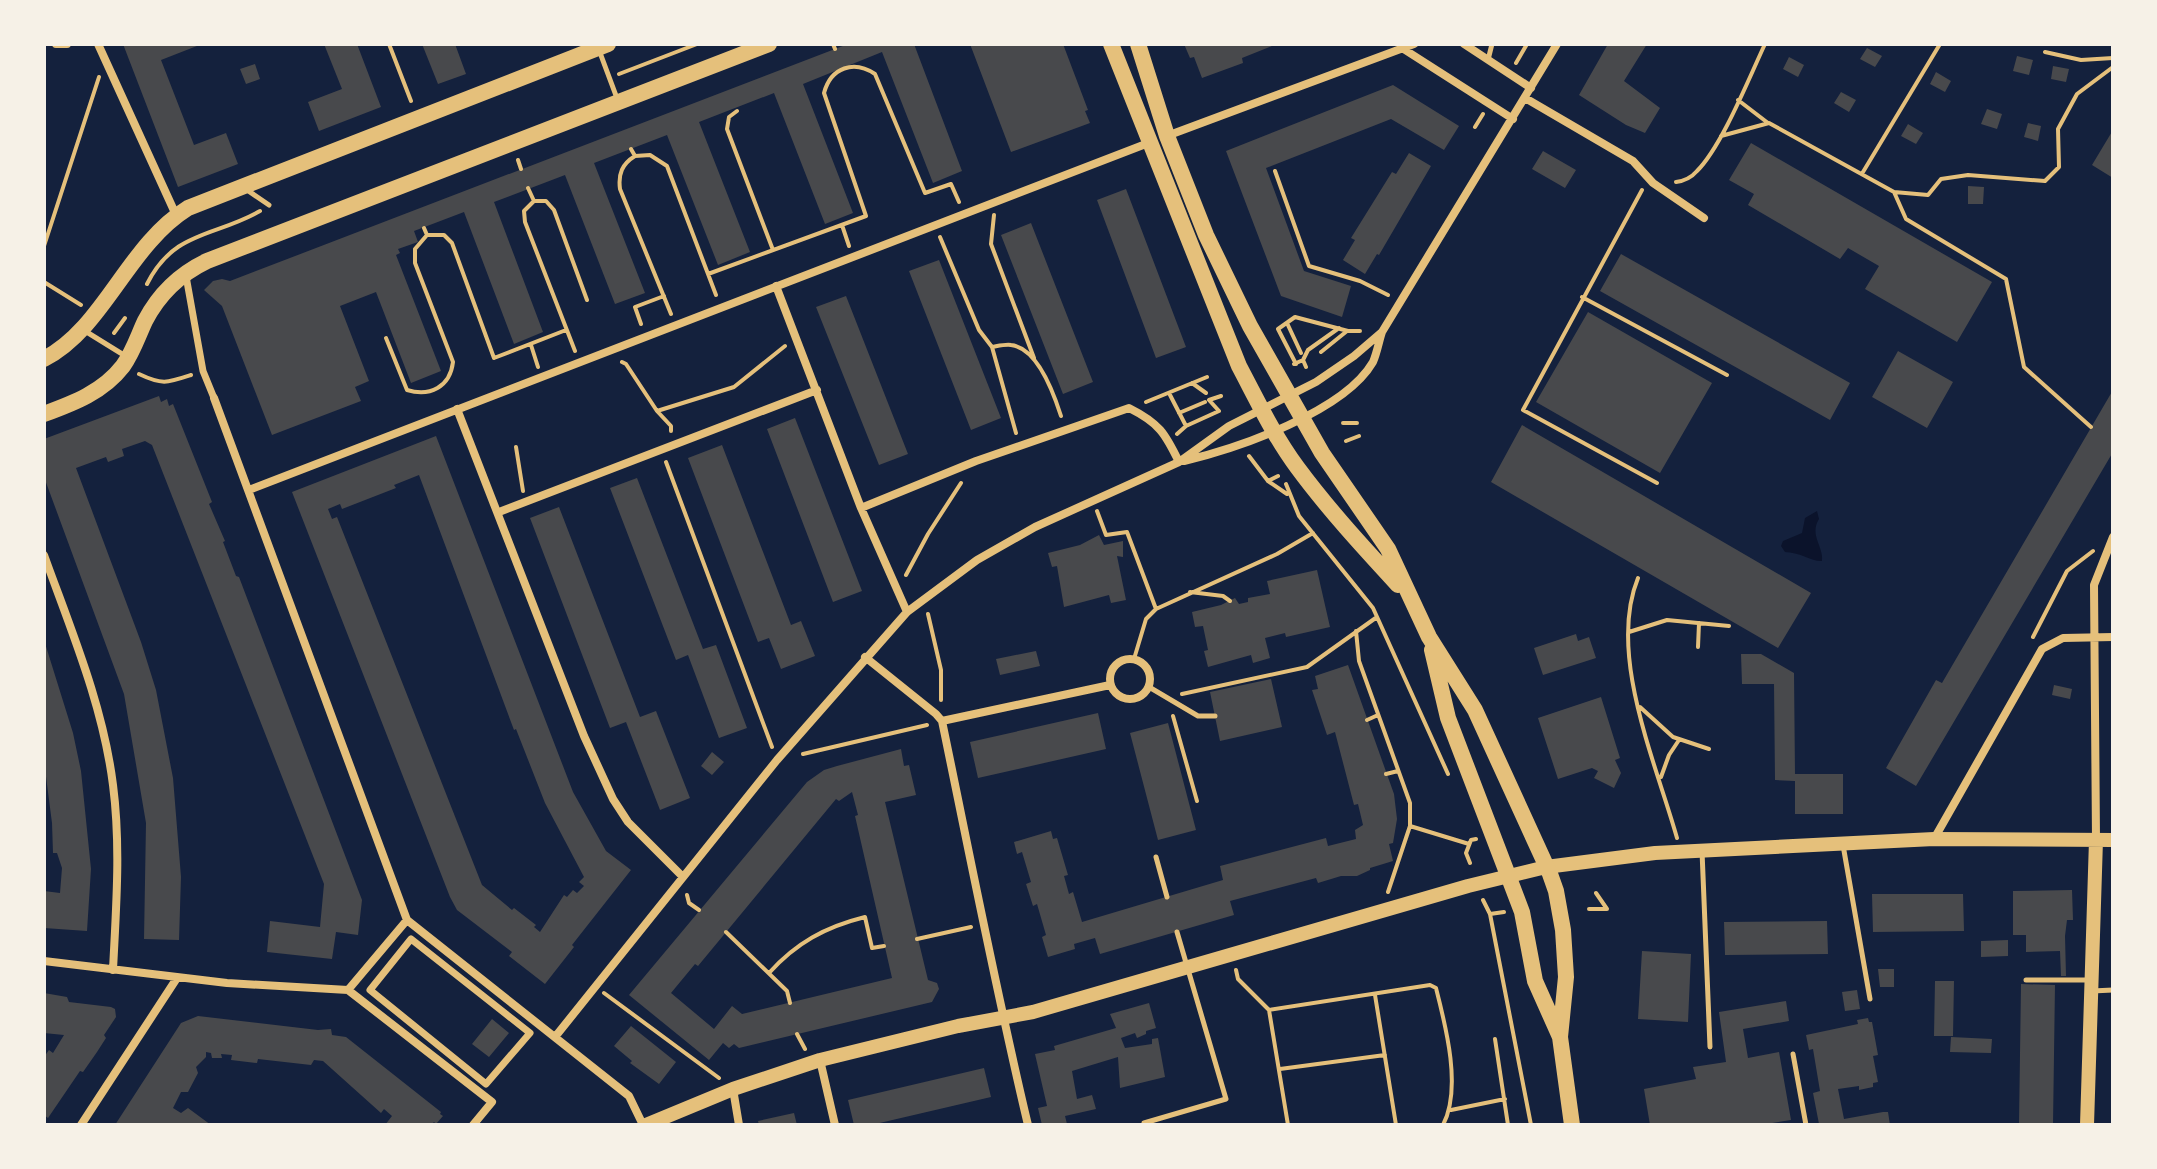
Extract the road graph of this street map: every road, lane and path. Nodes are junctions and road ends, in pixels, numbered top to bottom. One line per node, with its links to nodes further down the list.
1 (56, 44): 2 (street)
2 (67, 44)
3 (98, 44): 20 (street)
4 (389, 44): 31 (path)
5 (697, 44): 24 (path)
6 (769, 44): 28 (main road)
7 (1111, 44): 36 (main road)
8 (1138, 44): 36 (main road)
9 (1414, 44): 17 (street)
10 (1464, 44): 21 (street)
11 (1492, 44): 21 (lane)
12 (1527, 44): 22 (path)
13 (1557, 44): 25 (street)
14 (1765, 44): 27 (path)
15 (1940, 44): 40 (path)
16 (603, 46): 24 (lane); 31 (main road)
17 (1402, 48): 32 (street); 36 (street)
18 (2045, 52): 19 (path)
19 (2113, 58)
20 (104, 60): 49 (street); 55 (path)
21 (1488, 60): 25 (street)
22 (1515, 63)
23 (2113, 67): 44 (path)
24 (610, 77): 28 (lane)
25 (1531, 88): 26 (street)
26 (1525, 98): 32 (street); 41 (street)
27 (1738, 100): 33 (path); 35 (path)
28 (618, 102): 58 (main road)
29 (737, 111): 56 (path)
30 (1485, 111): 34 (path)
31 (418, 117): 42 (main road)
32 (1513, 119): 65 (street)
33 (1769, 123): 35 (path); 40 (path)
34 (1475, 127)
35 (1720, 136): 41 (path)
36 (1159, 139): 46 (street); 98 (main road); 103 (main road)
37 (631, 149): 38 (path)
38 (635, 156): 59 (path); 62 (path)
39 (1275, 171): 65 (path)
40 (1862, 173): 44 (path)
41 (1653, 183): 50 (street); 63 (path)
42 (237, 188): 47 (lane); 49 (main road)
43 (528, 188): 45 (path)
44 (1894, 192): 112 (path)
45 (534, 201): 64 (path); 72 (path)
46 (996, 201): 48 (street); 83 (path)
47 (269, 205)
48 (964, 213): 51 (street); 52 (path)
49 (176, 215): 58 (path); 67 (main road)
50 (1704, 218)
51 (935, 224): 57 (street); 78 (path)
52 (842, 225): 56 (path); 57 (path)
53 (424, 228): 54 (path)
54 (427, 235): 76 (path); 77 (path)
55 (44, 246)
56 (773, 250): 59 (path)
57 (852, 256): 61 (street)
58 (190, 270): 86 (main road); 89 (street)
59 (708, 274): 66 (path)
60 (44, 282): 67 (path)
61 (776, 286): 66 (street); 94 (street)
62 (664, 296): 69 (path); 75 (path)
63 (1582, 297): 90 (path); 126 (path)
64 (587, 300)
65 (1401, 302): 74 (street)
66 (721, 307): 69 (street)
67 (94, 311): 71 (main road)
68 (1287, 323): 70 (path); 81 (path); 85 (path)
69 (675, 325): 75 (street)
70 (1339, 328): 73 (path); 85 (path)
71 (81, 329): 84 (main road); 86 (lane)
72 (566, 330): 77 (path); 87 (path)
73 (1348, 331): 74 (path); 80 (path)
74 (1382, 332): 98 (street); 107 (street)
75 (645, 337): 82 (street)
76 (386, 338)
77 (530, 344): 91 (path)
78 (992, 347): 83 (path); 118 (path)
79 (777, 352): 104 (path)
80 (1321, 352)
81 (1301, 353)
82 (601, 354): 87 (street); 104 (path)
83 (1034, 358): 113 (path)
84 (44, 359)
85 (1303, 360): 88 (path)
86 (125, 362): 89 (path); 106 (main road)
87 (579, 362): 91 (street)
88 (1306, 367)
89 (203, 371): 99 (street)
90 (1727, 375)
91 (542, 376): 102 (street)
92 (1207, 377): 93 (path)
93 (1192, 383): 95 (path); 96 (path)
94 (817, 390): 120 (street); 130 (street)
95 (1169, 393): 101 (path); 105 (path)
96 (1206, 393)
97 (1221, 396): 111 (path)
98 (1289, 397): 103 (street); 107 (main road)
99 (214, 398): 127 (street)
100 (1205, 402): 105 (path)
101 (1129, 408): 113 (street); 123 (street)
102 (457, 409): 127 (street); 131 (street)
103 (1262, 410): 114 (main road); 123 (street)
104 (657, 411): 110 (path)
105 (1179, 413): 111 (path)
106 (44, 414)
107 (1301, 418): 114 (street); 139 (main road)
108 (1343, 423): 109 (path)
109 (1357, 423)
110 (671, 426)
111 (1186, 426): 115 (path)
112 (2091, 427)
113 (1066, 430): 118 (street)
114 (1273, 431): 123 (street); 139 (main road)
115 (1178, 433)
116 (1359, 436): 117 (path)
117 (1346, 441)
118 (1020, 446): 122 (street)
119 (516, 447): 128 (path)
120 (661, 449): 128 (street); 167 (path)
121 (1249, 456): 125 (path)
122 (976, 461): 130 (street); 137 (path)
123 (1179, 462): 129 (street)
124 (1278, 476): 125 (path)
125 (1268, 481): 132 (path)
126 (1657, 483)
127 (249, 490): 194 (street)
128 (527, 501): 131 (street)
129 (1094, 502): 140 (street); 142 (path)
130 (861, 508): 137 (street)
131 (499, 512): 186 (street)
132 (1313, 533): 138 (path); 144 (path)
133 (2113, 537): 151 (street)
134 (2102, 543): 153 (path)
135 (44, 555): 203 (street)
136 (1638, 578): 148 (path)
137 (897, 591): 143 (street)
138 (1189, 592): 141 (path); 142 (path)
139 (1407, 595): 149 (main road)
140 (925, 599): 143 (street); 164 (path)
141 (1230, 601)
142 (1156, 609): 155 (path)
143 (907, 612): 154 (street)
144 (1377, 617): 147 (path); 170 (path)
145 (1699, 623): 146 (path); 148 (path); 152 (path)
146 (1729, 626)
147 (1356, 631): 158 (path); 161 (path)
148 (1629, 632): 159 (path)
149 (1429, 637): 184 (main road); 185 (main road)
150 (2113, 637): 151 (street)
151 (2093, 638): 153 (street); 176 (street)
152 (1698, 647)
153 (2042, 649): 175 (street)
154 (865, 657): 164 (street); 167 (street)
155 (1134, 659): 156 (street); 157 (street)
156 (1110, 685): 157 (street); 164 (street)
157 (1149, 687): 162 (lane)
158 (1179, 694)
159 (1638, 706): 165 (path); 171 (path)
160 (1173, 714): 172 (path)
161 (1378, 715): 163 (path); 168 (path)
162 (1215, 716)
163 (1367, 720)
164 (942, 721): 167 (path); 195 (street)
165 (1679, 740): 166 (path); 171 (path)
166 (1709, 749)
167 (777, 760): 186 (street)
168 (1398, 771): 169 (path); 173 (path)
169 (1386, 774)
170 (1449, 777)
171 (1660, 779): 181 (path)
172 (1197, 801)
173 (1410, 826): 178 (path); 191 (path)
174 (1477, 839): 178 (path)
175 (1934, 839): 176 (street); 179 (street)
176 (2096, 840): 177 (street); 207 (street)
177 (2113, 840)
178 (1469, 844): 183 (path)
179 (1843, 844): 180 (street); 212 (lane)
180 (1702, 850): 181 (street); 219 (lane)
181 (1681, 852): 184 (street)
182 (1156, 857): 188 (lane)
183 (1470, 863)
184 (1546, 867): 185 (street); 217 (main road)
185 (1509, 875): 191 (street); 217 (main road)
186 (683, 877): 208 (street)
187 (1596, 893): 190 (path)
188 (1167, 897)
189 (1482, 899): 193 (path)
190 (1589, 909)
191 (1382, 911): 200 (street)
192 (1504, 912): 193 (path)
193 (1490, 914): 239 (path)
194 (407, 920): 209 (street); 216 (street)
195 (985, 923): 198 (path); 215 (street)
196 (726, 932): 204 (path)
197 (1177, 932): 202 (lane)
198 (917, 939)
199 (884, 946): 204 (path)
200 (1233, 954): 202 (street); 214 (path)
201 (44, 961): 203 (street)
202 (1186, 968): 215 (street); 228 (lane)
203 (113, 970): 205 (street)
204 (769, 973): 213 (path)
205 (177, 978): 209 (street); 229 (street)
206 (2026, 980): 207 (lane)
207 (2091, 985): 210 (lane); 242 (street)
208 (596, 987): 216 (street); 225 (path)
209 (348, 990): 230 (street)
210 (2113, 990)
211 (1375, 995): 214 (path); 221 (path); 227 (path)
212 (1870, 999)
213 (790, 1003)
214 (1269, 1010): 223 (path)
215 (1002, 1018): 222 (street); 234 (street)
216 (555, 1037): 231 (street)
217 (1560, 1037): 240 (main road)
218 (1495, 1039): 226 (path)
219 (1710, 1047)
220 (1793, 1054): 241 (lane)
221 (1385, 1055): 223 (path); 236 (path)
222 (820, 1060): 225 (street); 233 (street)
223 (1280, 1069): 235 (path)
224 (486, 1084): 224 (street)
225 (733, 1089): 231 (street); 232 (street)
226 (1505, 1099): 227 (path); 238 (path)
227 (1451, 1110): 237 (path)
228 (1144, 1123)
229 (81, 1125)
230 (473, 1125)
231 (645, 1125)
232 (739, 1125)
233 (835, 1125)
234 (1028, 1125)
235 (1288, 1125)
236 (1396, 1125)
237 (1443, 1125)
238 (1508, 1125)
239 (1531, 1125)
240 (1572, 1125)
241 (1806, 1125)
242 (2087, 1125)

